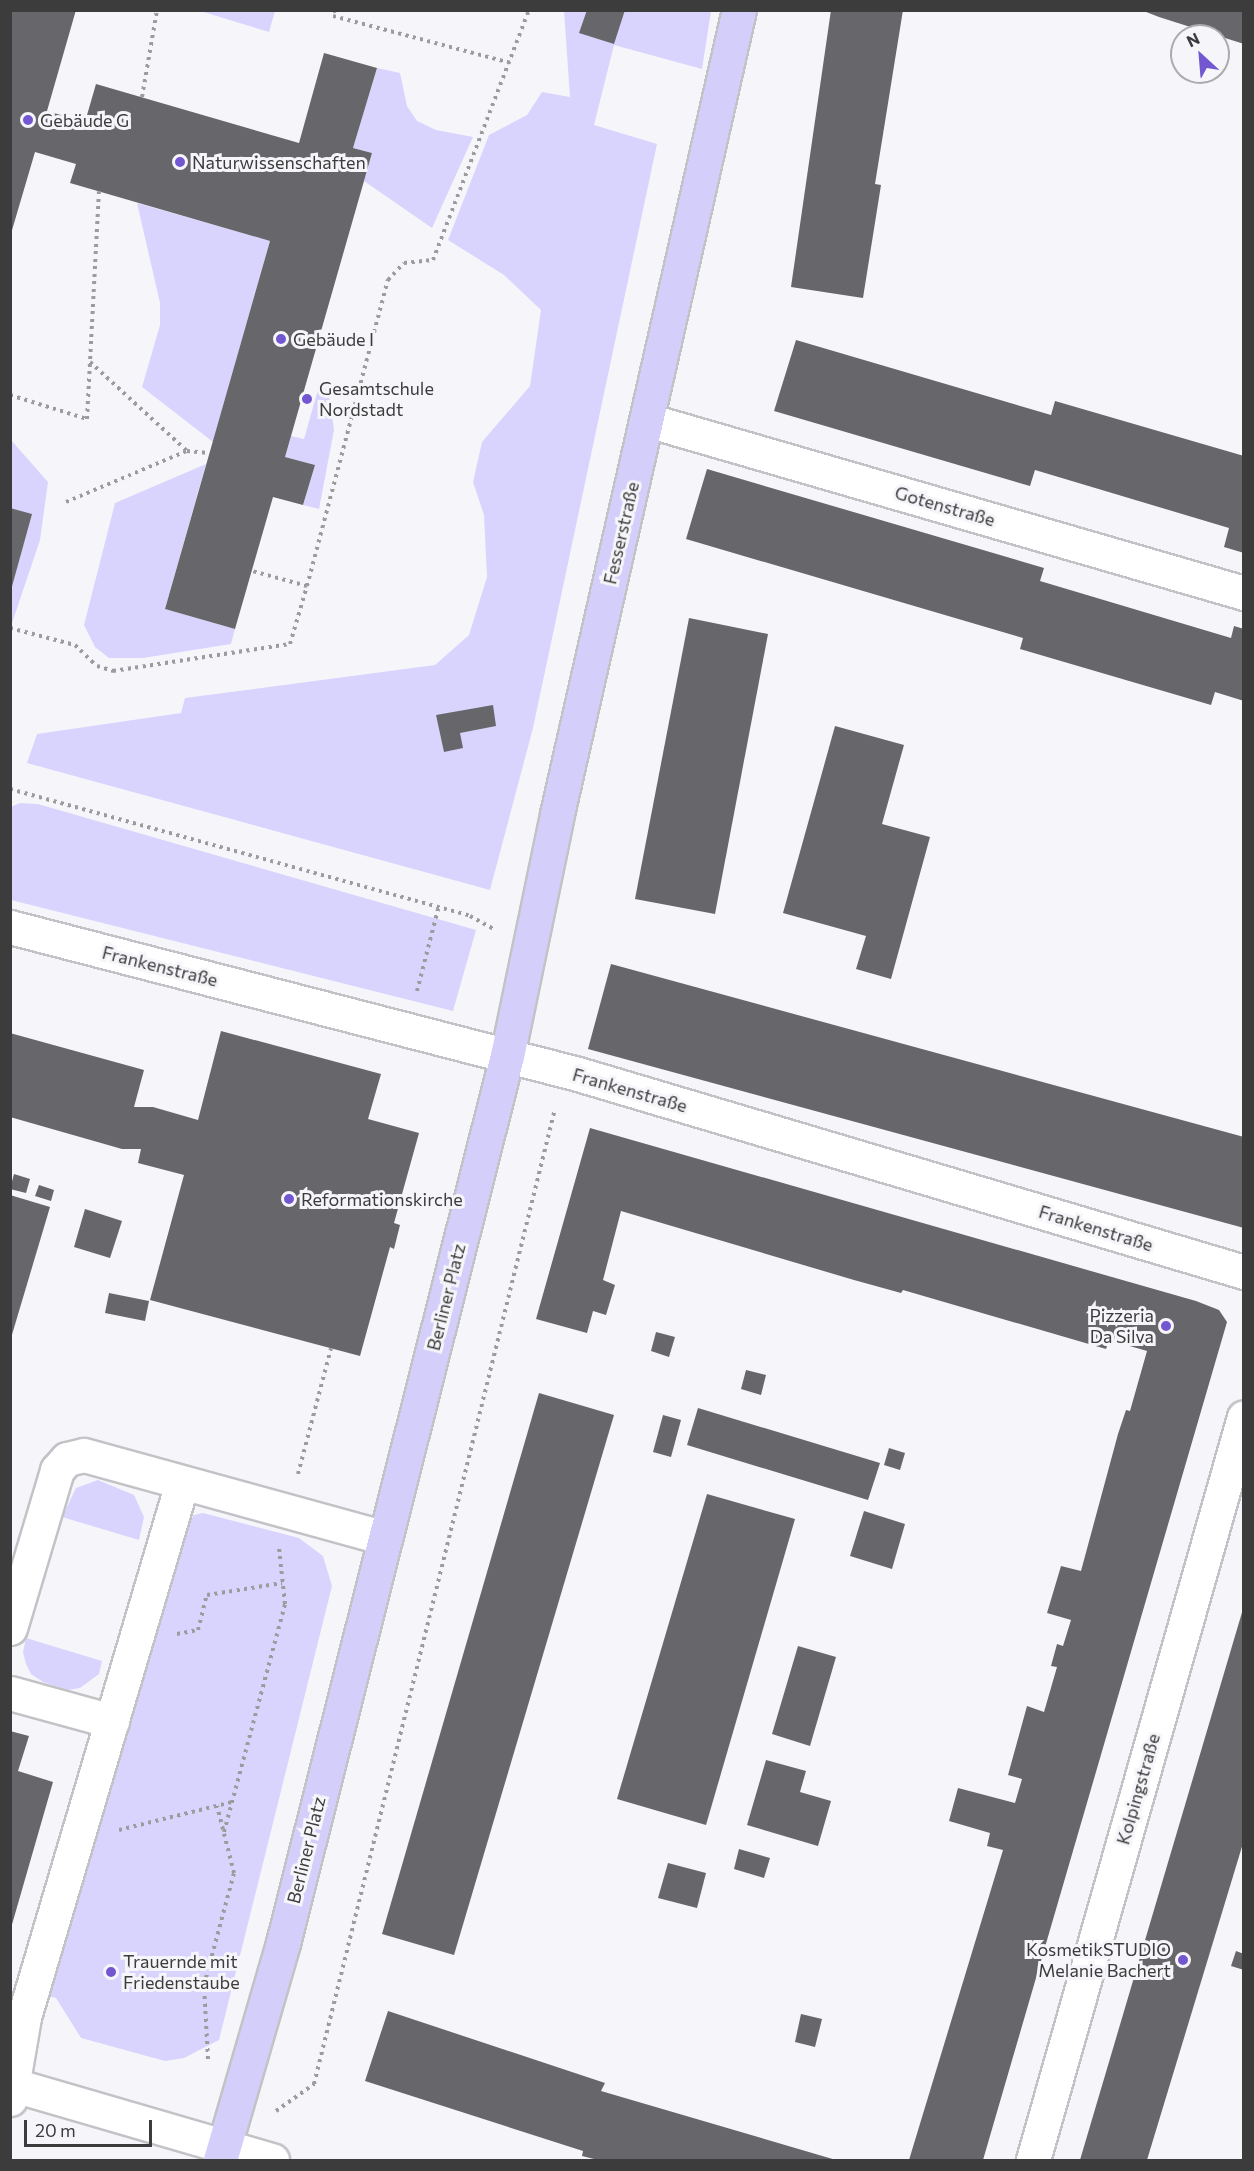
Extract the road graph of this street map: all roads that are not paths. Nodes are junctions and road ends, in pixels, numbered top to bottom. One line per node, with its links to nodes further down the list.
1 (739, 10): 2 (main road, Fesserstraße)
2 (647, 420): 3 (street, Gotenstraße); 5 (main road, Fesserstraße)
3 (1244, 593)
4 (10, 927): 5 (street, Frankenstraße)
5 (507, 1056): 6 (street, Frankenstraße); 9 (main road, Berliner Platz)
6 (1244, 1272)
7 (1244, 1417): 16 (street, Kolpingstraße)
8 (182, 1483): 9 (street); 10 (street); 12 (street)
9 (385, 1538): 14 (main road, Berliner Platz)
10 (10, 1628)
11 (10, 1693): 12 (street)
12 (112, 1721): 13 (street)
13 (11, 2089): 14 (street)
14 (222, 2153): 15 (street)
15 (272, 2160)
16 (1033, 2160)

